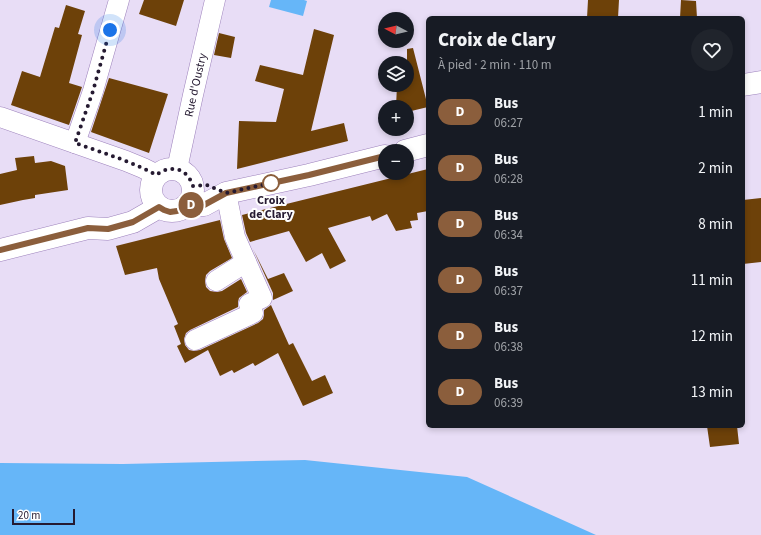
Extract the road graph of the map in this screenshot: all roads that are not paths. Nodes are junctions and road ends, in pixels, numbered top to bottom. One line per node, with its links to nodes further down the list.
1 (119, 0): 6 (street)
2 (215, 0): 10 (street, Rue d'Oustry)
3 (761, 82): 4 (street)
4 (745, 85)
5 (0, 117): 6 (street)
6 (75, 143): 11 (street)
7 (426, 146): 8 (street)
8 (414, 149)
9 (378, 158): 12 (street)
10 (177, 169): 11 (street); 13 (street)
11 (155, 193): 13 (street); 14 (street)
12 (226, 193): 13 (street); 15 (street)
13 (190, 195)
14 (0, 250)
15 (246, 262): 16 (street); 17 (street)
16 (216, 281)
17 (195, 340)

